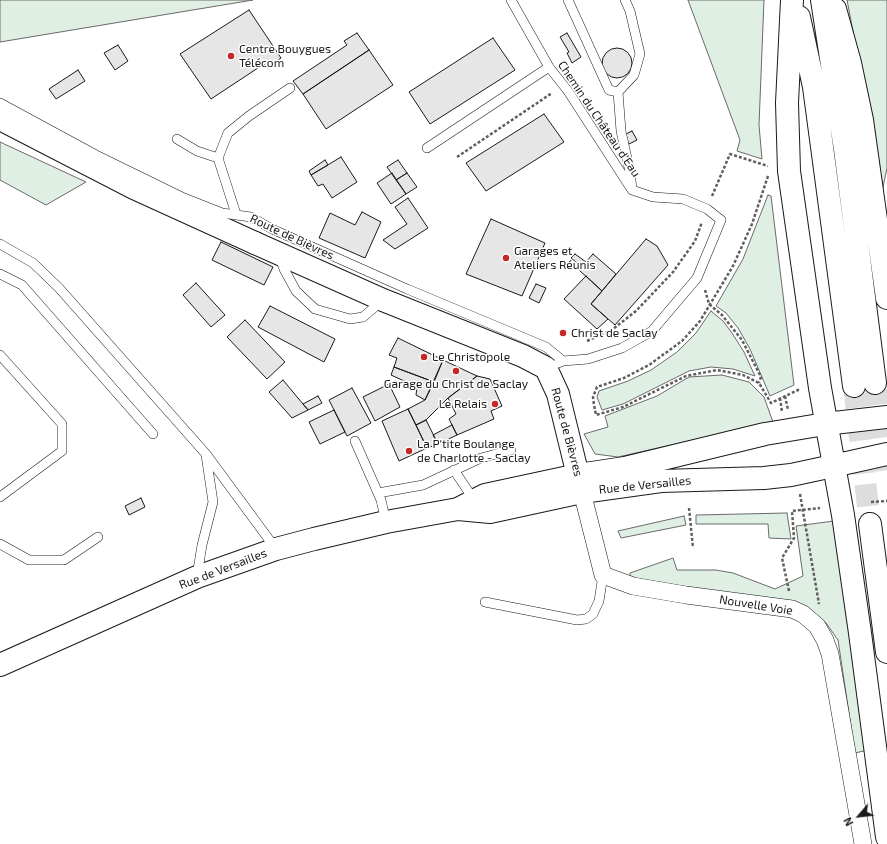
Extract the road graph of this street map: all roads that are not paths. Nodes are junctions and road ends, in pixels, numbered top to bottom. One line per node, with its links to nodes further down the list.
1 (512, 0): 8 (lane, Chemin du Château d'Eau)
2 (568, 0): 10 (lane)
3 (625, 0): 10 (lane)
4 (792, 0): 26 (main road)
5 (796, 0): 6 (main road)
6 (822, 0)
7 (830, 0): 21 (main road)
8 (549, 67): 14 (lane); 16 (lane, Chemin du Château d'Eau)
9 (290, 88): 15 (lane)
10 (618, 92): 16 (lane)
11 (0, 103): 17 (lane, Route de Bièvres)
12 (0, 119): 18 (main road)
13 (177, 139): 15 (lane)
14 (427, 148)
15 (218, 158): 17 (lane)
16 (632, 190): 24 (lane, Chemin du Château d'Eau)
17 (236, 214): 18 (lane, Route de Bièvres)
18 (268, 243): 22 (main road, Route de Bièvres); 22 (lane); 24 (lane, Route de Bièvres)
19 (0, 244): 30 (lane)
20 (0, 274): 27 (lane)
21 (887, 298)
22 (383, 300): 24 (main road, Route de Bièvres)
23 (0, 355): 36 (lane)
24 (555, 365): 34 (main road, Route de Bièvres)
25 (887, 417): 26 (main road, Rue de Versailles)
26 (825, 424): 32 (main road); 34 (main road, Rue de Versailles)
27 (153, 434)
28 (355, 441): 35 (lane)
29 (511, 450): 33 (lane)
30 (206, 454): 42 (lane); 44 (lane)
31 (887, 454): 32 (main road, Rue de Versailles)
32 (833, 466): 34 (main road, Rue de Versailles); 48 (main road)
33 (454, 470): 35 (lane); 37 (lane)
34 (580, 483): 37 (main road, Rue de Versailles); 43 (street)
35 (378, 493): 38 (lane)
36 (0, 497)
37 (466, 504): 38 (main road, Rue de Versailles)
38 (386, 522): 42 (main road, Rue de Versailles)
39 (870, 524): 46 (main road)
40 (98, 537): 41 (lane)
41 (0, 544)
42 (276, 549): 44 (main road, Rue de Versailles)
43 (603, 575): 45 (lane); 49 (street, Nouvelle Voie)
44 (197, 577): 47 (main road, Rue de Versailles)
45 (485, 602)
46 (887, 652)
47 (0, 665)
48 (887, 837)
49 (863, 844)

